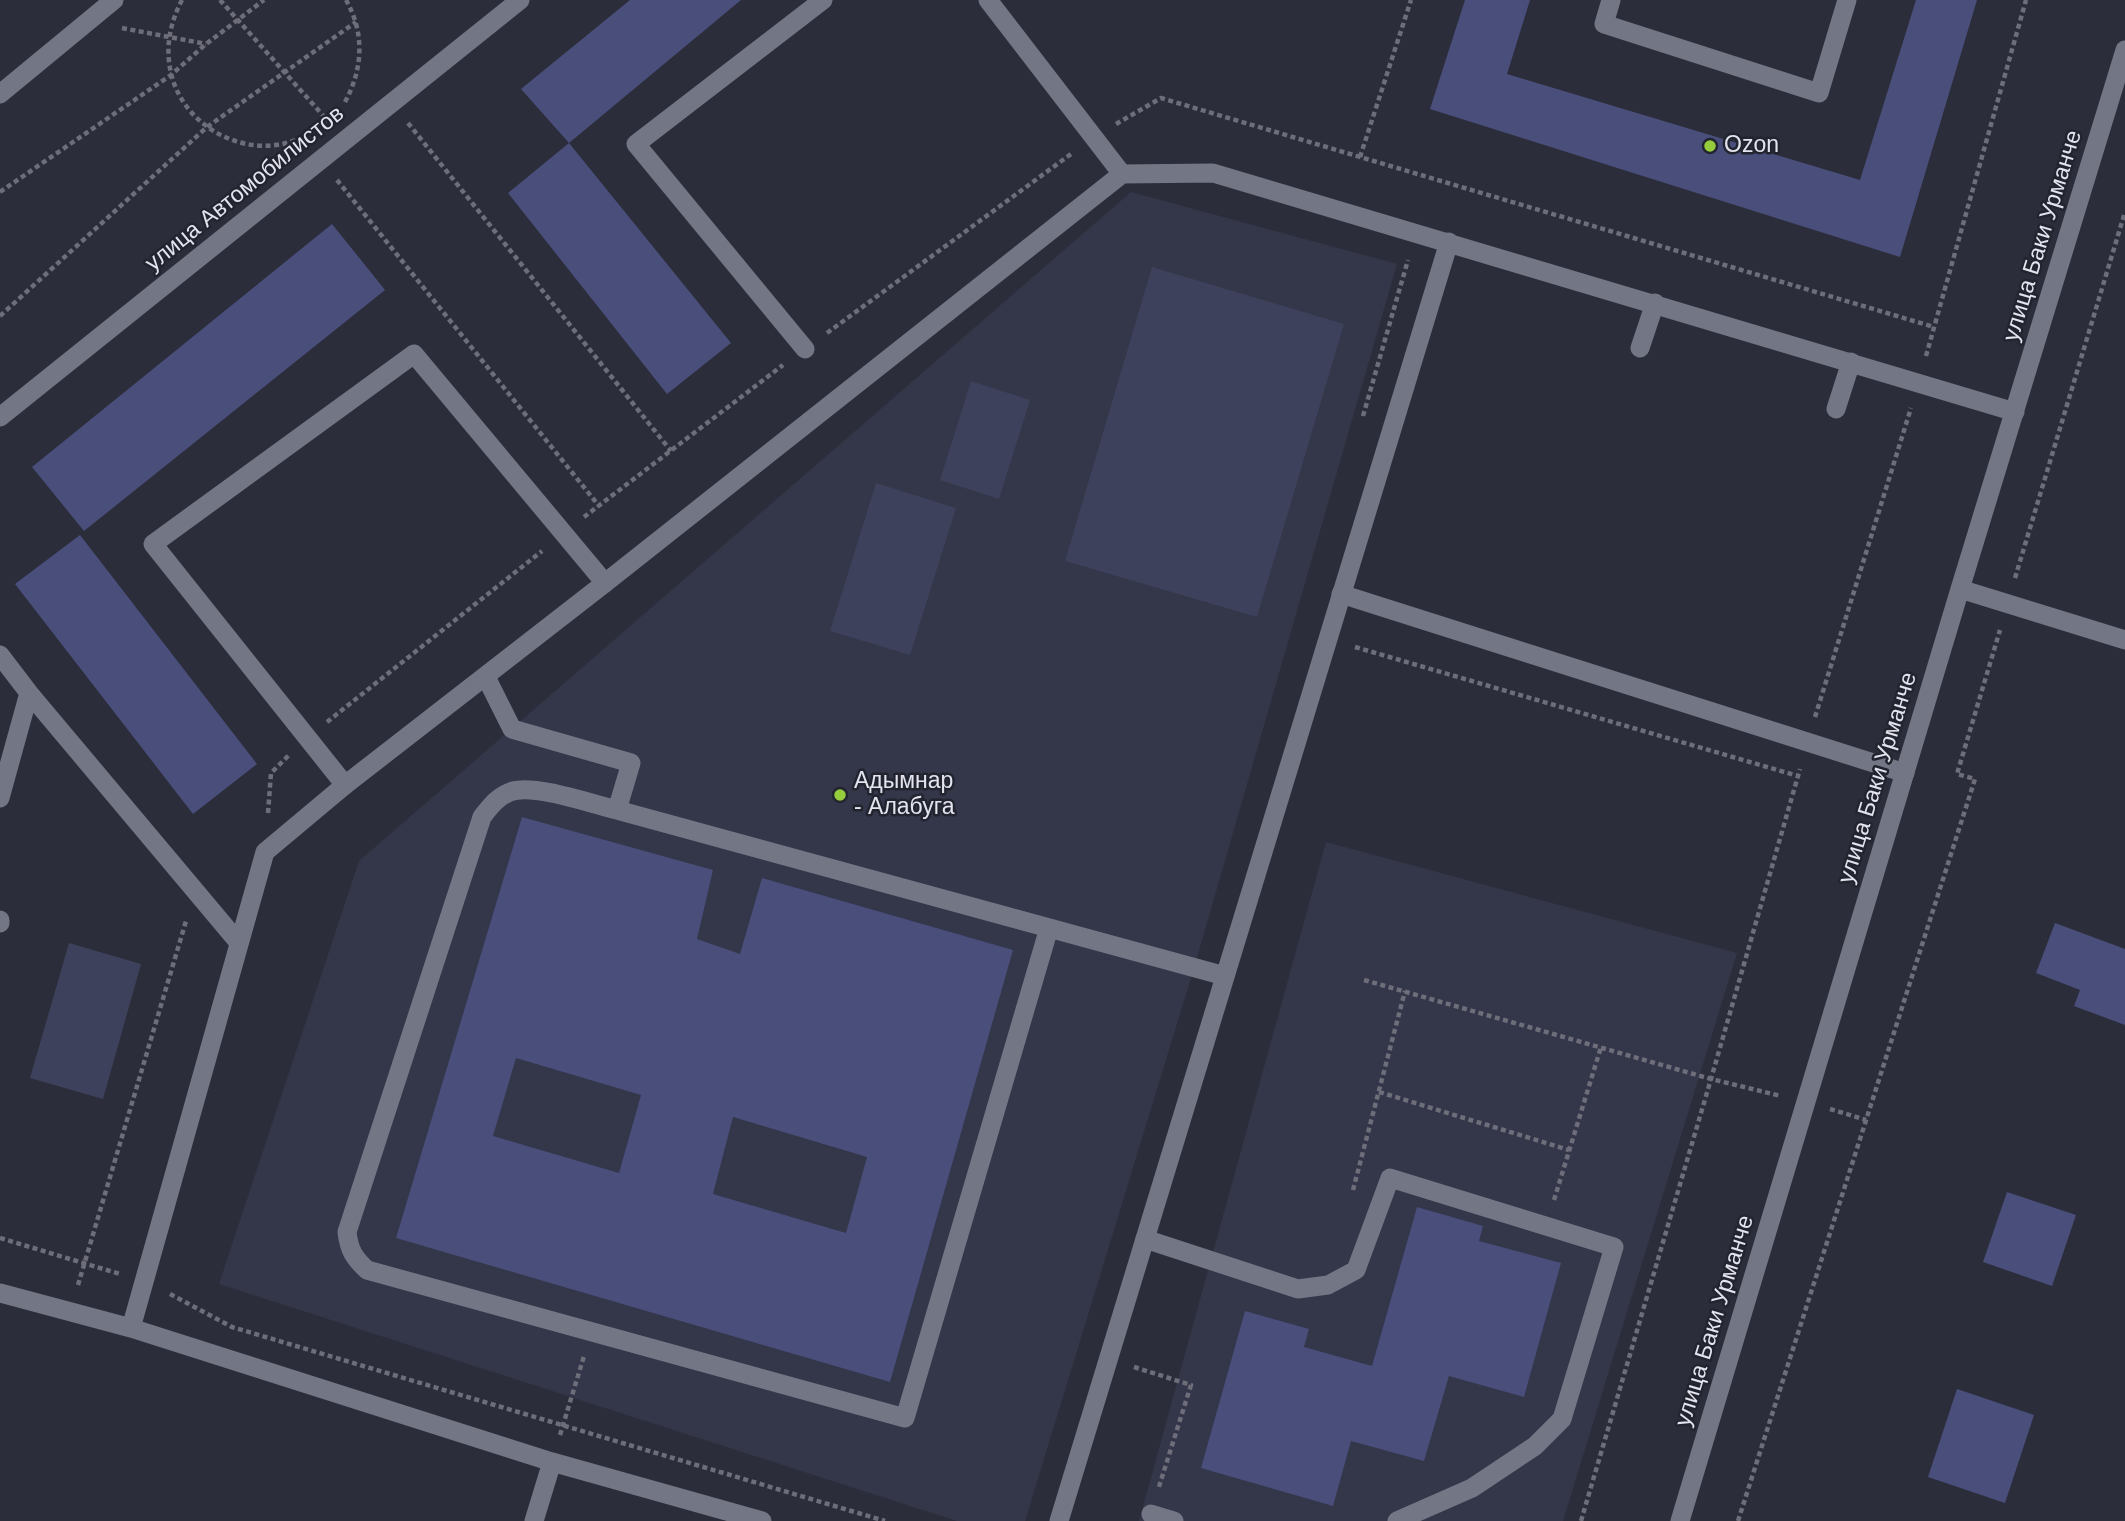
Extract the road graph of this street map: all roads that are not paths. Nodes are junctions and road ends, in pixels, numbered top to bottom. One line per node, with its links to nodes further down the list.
1 (114, 0): 8 (street)
2 (520, 0): 17 (street, улица Автомобилистов)
3 (823, 0): 13 (street)
4 (988, 0): 9 (street)
5 (1611, 0): 6 (street)
6 (1847, 0)
7 (2125, 50): 16 (street, улица Баки Урманче)
8 (0, 94)
9 (1122, 174): 10 (street); 18 (street)
10 (1449, 242): 11 (street); 20 (street)
11 (1655, 303): 12 (street); 14 (street)
12 (1640, 348)
13 (805, 349)
14 (1850, 362): 15 (street); 16 (street)
15 (1836, 409)
16 (2015, 412): 19 (street, улица Баки Урманче)
17 (0, 417)
18 (605, 583): 23 (street); 26 (street)
19 (1960, 589): 21 (street); 25 (street, улица Баки Урманче)
20 (1342, 594): 25 (street); 31 (street)
21 (2125, 640)
22 (0, 655): 24 (street)
23 (485, 677): 26 (street); 28 (street)
24 (29, 693): 27 (street); 30 (street)
25 (1905, 773): 42 (street, улица Баки Урманче)
26 (345, 785): 30 (street)
27 (0, 798)
28 (617, 810): 29 (street); 29 (street)
29 (1049, 928): 31 (street)
30 (239, 943): 34 (street)
31 (1225, 976): 32 (street)
32 (1145, 1239): 39 (street); 41 (street)
33 (0, 1293): 34 (street)
34 (131, 1328): 35 (street)
35 (552, 1462): 37 (street); 38 (street)
36 (1151, 1514): 40 (street)
37 (534, 1521)
38 (762, 1521)
39 (1059, 1521)
40 (1174, 1521)
41 (1397, 1521)
42 (1680, 1521)

